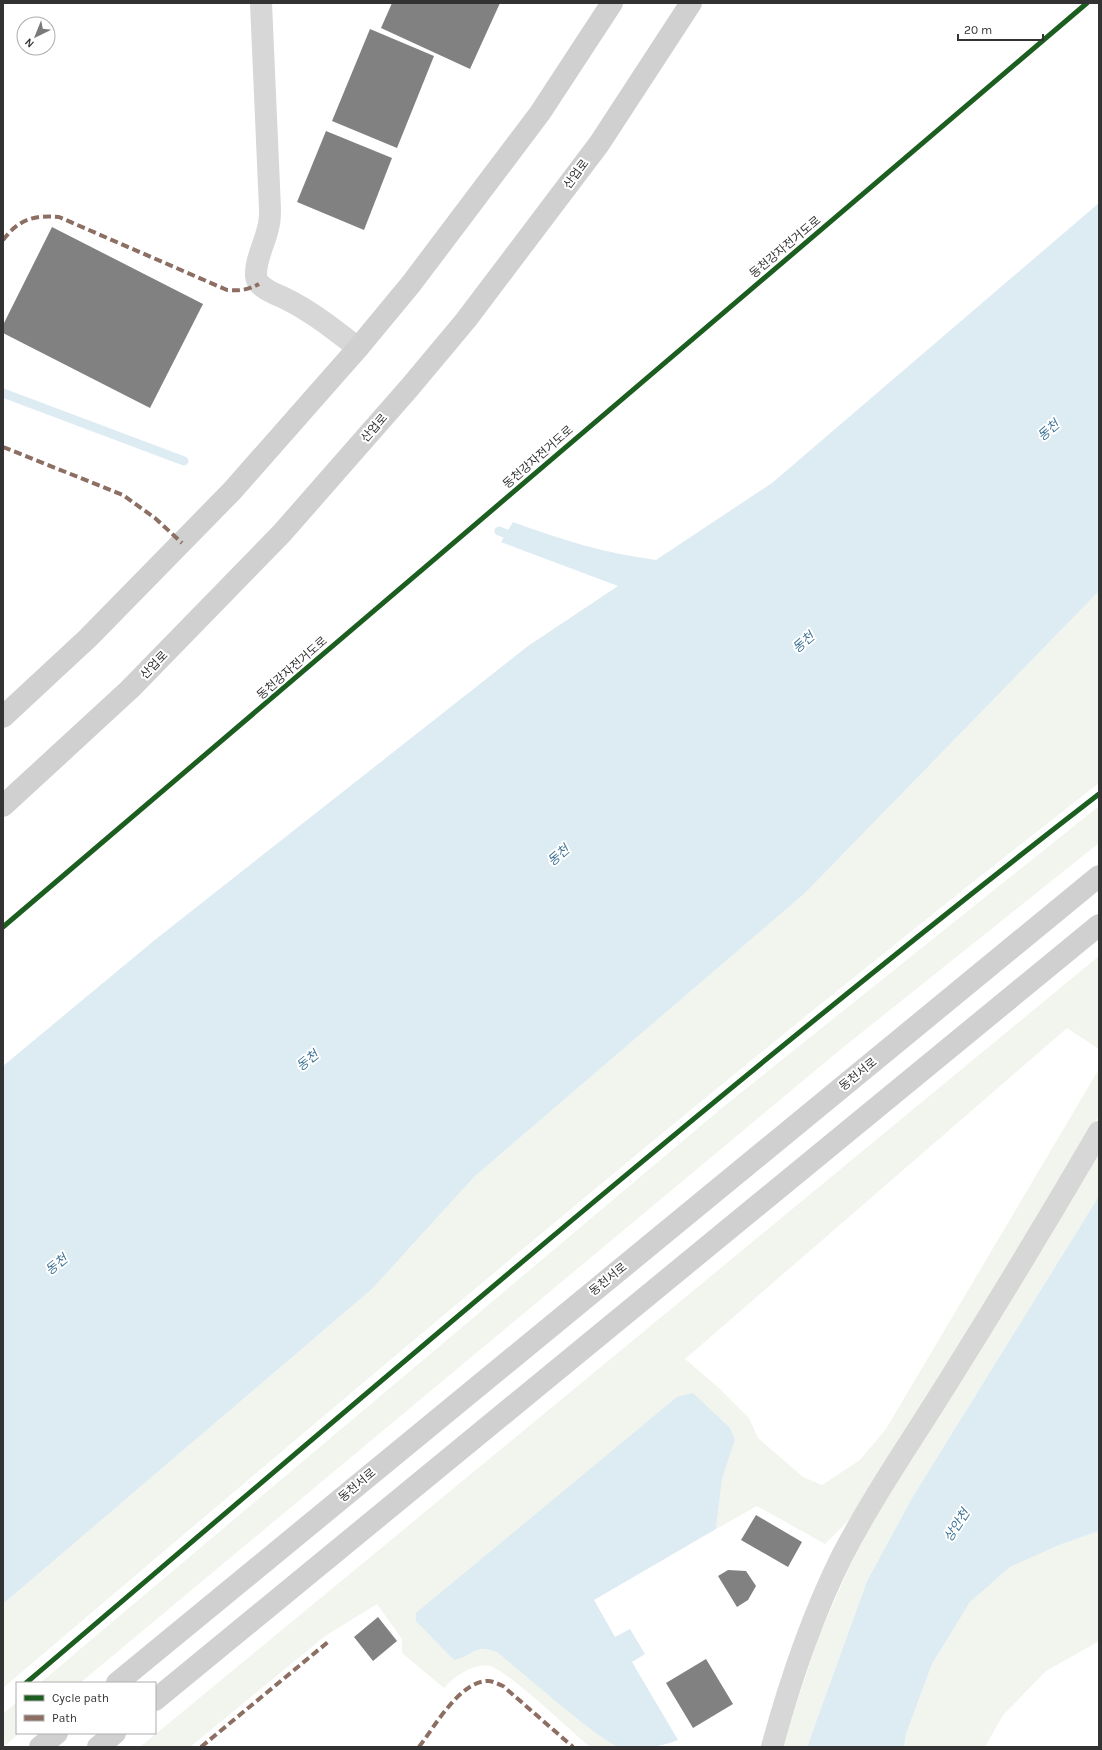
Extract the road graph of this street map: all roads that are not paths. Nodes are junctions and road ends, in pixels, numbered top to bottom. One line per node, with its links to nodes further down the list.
1 (261, 3): 4 (street)
2 (612, 3): 4 (main road)
3 (691, 3): 6 (main road, 산업로)
4 (358, 348): 5 (main road)
5 (3, 717)
6 (3, 806)
7 (1099, 876): 10 (main road, 동천서로)
8 (1099, 925): 11 (main road)
9 (1099, 1132): 16 (street)
10 (118, 1682)
11 (156, 1699)
12 (55, 1734): 14 (main road)
13 (114, 1734): 15 (main road)
14 (40, 1747)
15 (98, 1747)
16 (772, 1747)

